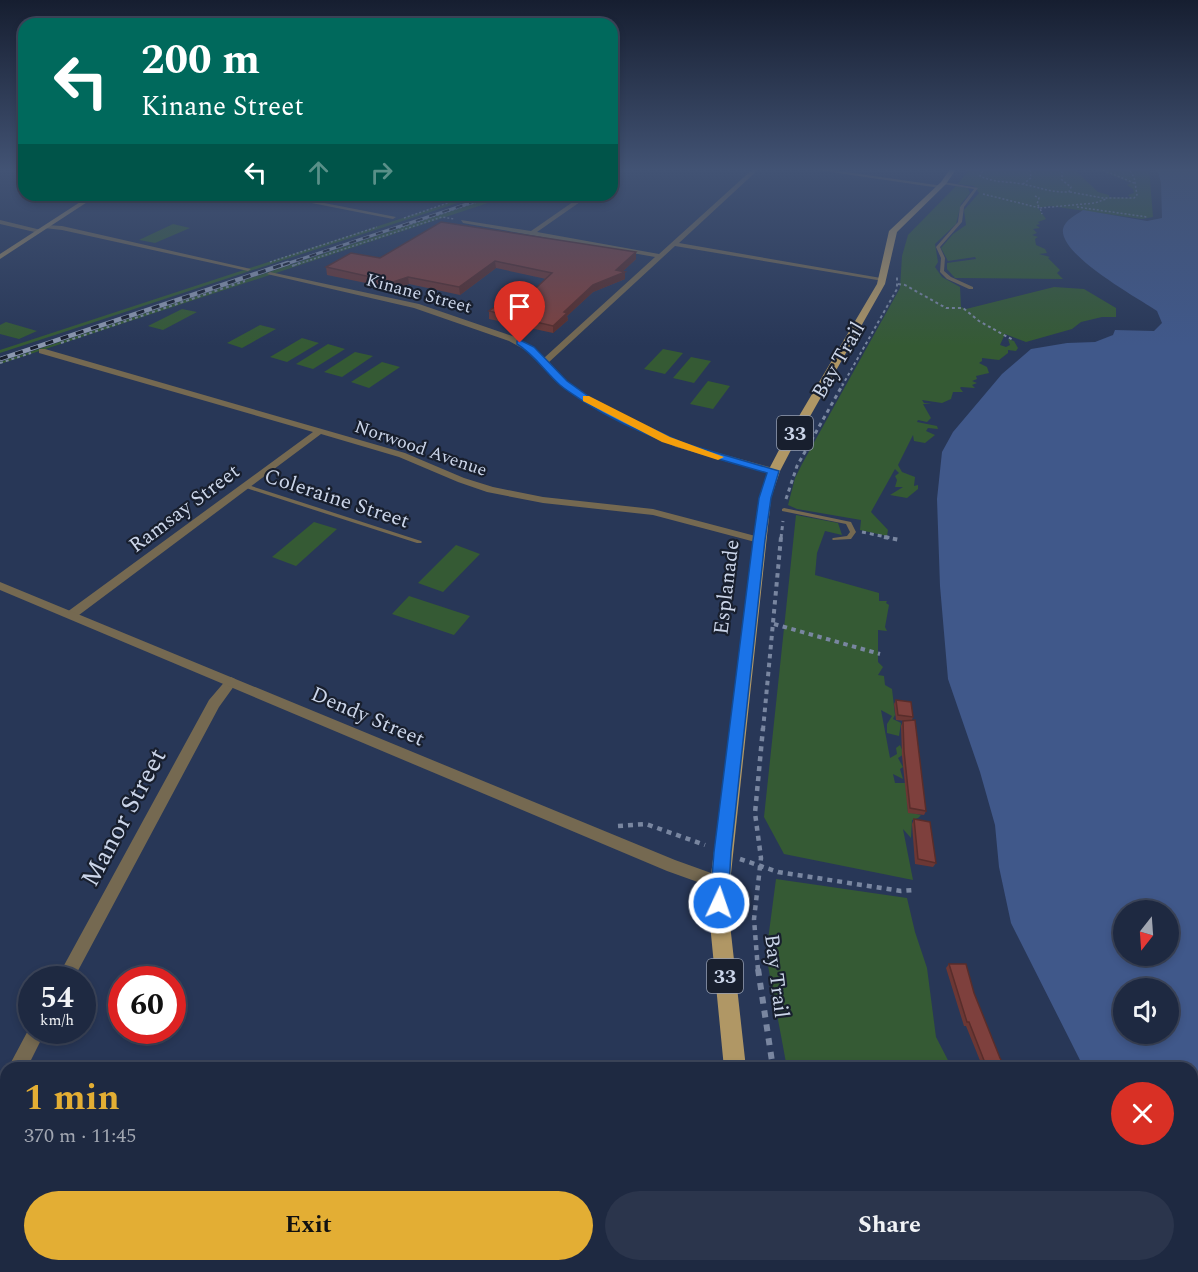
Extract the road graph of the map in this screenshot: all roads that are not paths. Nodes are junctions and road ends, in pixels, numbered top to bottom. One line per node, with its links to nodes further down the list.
1 (33, 227): 7 (street)
2 (500, 227): 8 (street)
3 (540, 227): 8 (street)
4 (692, 227): 9 (street)
5 (896, 227): 14 (main road, Esplanade / 33)
6 (955, 227): 15 (lane)
7 (43, 229): 11 (main road); 12 (street)
8 (532, 233): 10 (street)
9 (674, 244): 10 (street); 14 (street)
10 (660, 256): 17 (street)
11 (0, 257)
12 (248, 269)
13 (270, 274): 17 (street, Kinane Street)
14 (881, 280): 19 (main road, Esplanade / 33)
15 (971, 288)
16 (38, 352): 18 (street, Norwood Avenue)
17 (543, 363): 19 (street, Kinane Street)
18 (320, 431): 20 (street, Ramsay Street); 23 (street, Norwood Avenue)
19 (774, 471): 23 (main road, Esplanade / 33)
20 (245, 486): 24 (lane, Coleraine Street); 26 (street, Ramsay Street)
21 (784, 510): 22 (lane)
22 (835, 539)
23 (759, 540): 28 (main road, Esplanade / 33)
24 (419, 542)
25 (0, 586): 26 (street, Dendy Street)
26 (71, 615): 27 (street, Dendy Street)
27 (231, 682): 28 (street, Dendy Street); 29 (street, Manor Street)
28 (720, 884): 32 (main road, Esplanade / 33)
29 (72, 966)
30 (30, 1044): 31 (street)
31 (20, 1062)
32 (734, 1062)

